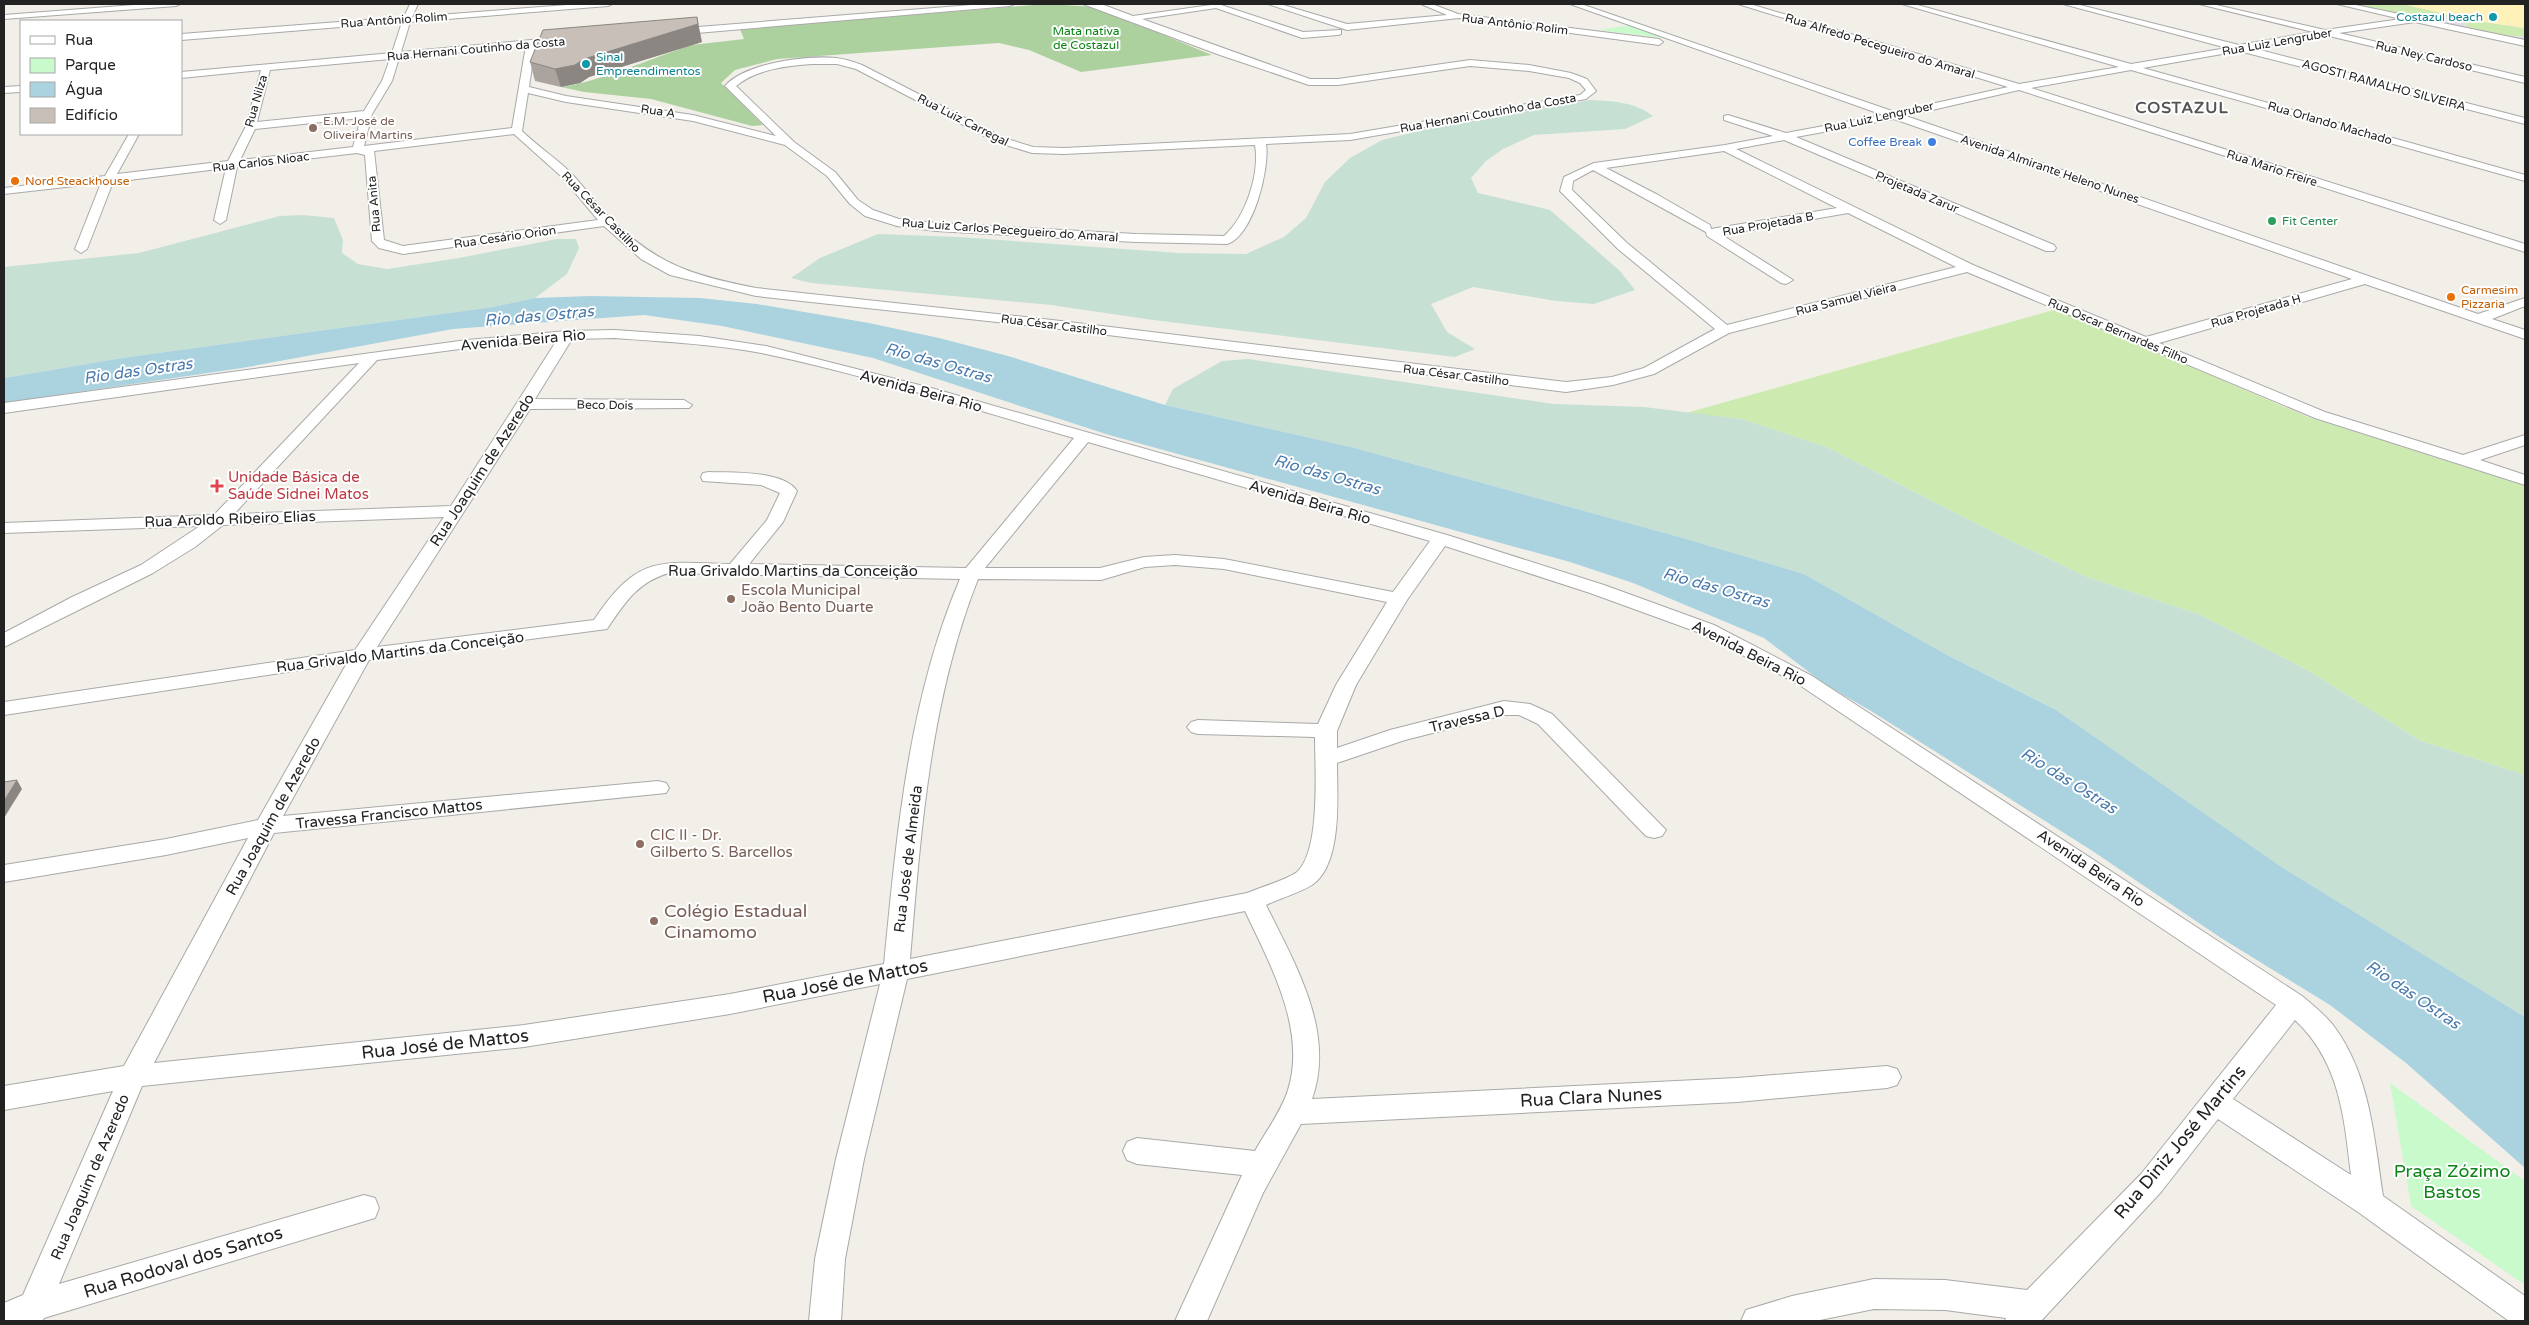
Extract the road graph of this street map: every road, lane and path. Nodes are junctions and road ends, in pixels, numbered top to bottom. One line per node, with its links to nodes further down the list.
1 (115, 4): 20 (street)
2 (176, 4): 22 (street)
3 (181, 4): 21 (street)
4 (414, 4): 24 (street)
5 (608, 4): 24 (street, Rua Antônio Rolim)
6 (1010, 4): 27 (street)
7 (1087, 4): 19 (street, Rua Hernani Coutinho da Costa)
8 (1272, 4): 23 (street, Rua Antônio Rolim)
9 (1425, 4): 23 (street)
10 (1598, 4): 17 (street)
11 (1742, 4): 42 (street, Rua Alfredo Pecegueiro do Amaral)
12 (1906, 4): 38 (street, Rua Orlando Machado)
13 (2067, 4): 35 (street, AGOSTI RAMALHO SILVEIRA)
14 (2203, 4): 29 (street, Rua Ney Cardoso)
15 (2341, 4): 26 (street)
16 (1214, 5): 25 (street); 28 (street)
17 (1578, 5): 34 (street, Avenida Almirante Heleno Nunes)
18 (1125, 7): 19 (street)
19 (1110, 9): 25 (street, Rua Hernani Coutinho da Costa)
20 (4, 11)
21 (172, 15)
22 (4, 16)
23 (1459, 16): 34 (street, Rua Antônio Rolim)
24 (407, 20): 30 (street, Rua Antônio Rolim); 36 (street)
25 (1135, 20): 54 (street, Rua Hernani Coutinho da Costa)
26 (2413, 20): 29 (street, Rua Luiz Lengruber); 33 (street)
27 (668, 32)
28 (1338, 32)
29 (2324, 33): 35 (street, Rua Luiz Lengruber); 41 (street, Rua Ney Cardoso)
30 (182, 37)
31 (550, 42): 32 (street, Rua Hernani Coutinho da Costa)
32 (531, 43): 36 (street, Rua Hernani Coutinho da Costa); 44 (street)
33 (2525, 44)
34 (1702, 48): 47 (street, Avenida Almirante Heleno Nunes)
35 (2242, 48): 38 (street, Rua Luiz Lengruber); 49 (street, AGOSTI RAMALHO SILVEIRA)
36 (395, 56): 39 (street, Rua Hernani Coutinho da Costa); 46 (street)
37 (837, 61): 55 (street, Rua Luiz Carlos Pecegueiro do Amaral); 56 (street, Rua Luiz Carregal)
38 (2134, 67): 42 (street, Rua Luiz Lengruber); 61 (street, Rua Orlando Machado)
39 (266, 68): 40 (street, Rua Hernani Coutinho da Costa); 50 (street, Rua Nilza)
40 (182, 75)
41 (2525, 80)
42 (2019, 87): 47 (street, Rua Luiz Lengruber); 70 (street, Rua Mario Freire)
43 (20, 89): 45 (street)
44 (524, 89): 51 (street); 55 (street, Rua A)
45 (4, 90)
46 (367, 114): 50 (street); 58 (street)
47 (1897, 115): 53 (street, Rua Luiz Lengruber); 73 (street, Avenida Almirante Heleno Nunes)
48 (1728, 118): 53 (street, Projetada Zarur)
49 (2525, 121)
50 (251, 126): 59 (street, Rua Nilza)
51 (517, 131): 58 (street, Rua Carlos Nioac); 66 (street, Rua César Castilho)
52 (133, 135): 62 (street)
53 (1784, 136): 57 (street, Rua Luiz Lengruber); 69 (street, Projetada Zarur)
54 (1260, 142): 55 (street, Rua Luiz Carlos Pecegueiro do Amaral); 56 (street, Rua Hernani Coutinho da Costa)
55 (790, 144)
56 (1216, 144)
57 (1725, 148): 60 (street, Rua Luiz Lengruber); 64 (street, Rua Oscar Bernardes Filho)
58 (358, 150): 59 (street, Rua Carlos Nioac); 71 (street, Rua Anita)
59 (232, 165): 62 (street, Rua Carlos Nioac); 65 (street, Rua Nilza)
60 (1594, 166): 67 (street); 77 (street, Rua Luiz Lengruber)
61 (2525, 178)
62 (108, 180): 63 (street, Rua Carlos Nioac); 68 (street)
63 (4, 191)
64 (1852, 210): 72 (street, Rua Oscar Bernardes Filho); 74 (street, Rua Projetada B)
65 (220, 220)
66 (607, 222): 71 (street, Rua Cesário Orion); 77 (street, Rua César Castilho)
67 (1706, 228)
68 (81, 248)
69 (2050, 248)
70 (2525, 248)
71 (402, 250)
72 (1968, 268): 77 (street, Rua Samuel Vieira); 80 (street, Rua Oscar Bernardes Filho)
73 (2367, 279): 76 (street, Avenida Almirante Heleno Nunes); 80 (street, Rua Projetada H)
74 (1786, 280)
75 (2525, 302): 76 (street)
76 (2478, 319): 79 (street, Avenida Almirante Heleno Nunes)
77 (1724, 330)
78 (568, 335): 81 (street, Avenida Beira Rio); 82 (street, Rua Joaquim de Azeredo); 85 (street, Avenida Beira Rio)
79 (2525, 335)
80 (2145, 342): 87 (street, Rua Oscar Bernardes Filho)
81 (373, 356): 84 (street, Avenida Beira Rio); 91 (street)
82 (525, 404): 83 (street, Beco Dois); 90 (street, Rua Joaquim de Azeredo)
83 (684, 405)
84 (4, 408)
85 (1084, 437): 93 (street, Avenida Beira Rio); 95 (street, Rua José de Almeida)
86 (2525, 440): 87 (street)
87 (2462, 461): 89 (street, Rua Oscar Bernardes Filho)
88 (709, 477): 94 (street)
89 (2525, 480)
90 (456, 511): 91 (street, Rua Aroldo Ribeiro Elias); 98 (street, Rua Joaquim de Azeredo)
91 (220, 519): 92 (street, Rua Aroldo Ribeiro Elias); 97 (street)
92 (4, 528)
93 (1441, 539): 96 (street, Rua José de Mattos); 109 (street, Avenida Beira Rio)
94 (736, 568): 95 (street, Rua Grivaldo Martins da Conceição); 98 (street, Rua Grivaldo Martins da Conceição)
95 (972, 572): 96 (street, Rua Grivaldo Martins da Conceição); 108 (street, Rua José de Almeida)
96 (1398, 599): 101 (street, Rua José de Mattos)
97 (4, 641)
98 (362, 655): 99 (street, Rua Grivaldo Martins da Conceição); 104 (street, Rua Joaquim de Azeredo)
99 (4, 708)
100 (1198, 727): 101 (street)
101 (1326, 731): 102 (street, Rua José de Mattos)
102 (1326, 759): 105 (street, Travessa D); 107 (street, Rua José de Mattos)
103 (658, 788): 104 (street, Travessa Francisco Mattos)
104 (266, 826): 106 (street, Travessa Francisco Mattos); 110 (street, Rua Joaquim de Azeredo)
105 (1654, 830)
106 (4, 873)
107 (1252, 901): 108 (street, Rua José de Mattos); 114 (street)
108 (896, 971): 110 (street, Rua José de Mattos); 123 (street, Rua José de Almeida)
109 (2293, 1003): 113 (street, Rua Diniz José Martins); 117 (street, Avenida Beira Rio)
110 (133, 1076): 112 (street, Rua José de Mattos); 119 (street, Rua Joaquim de Azeredo)
111 (1887, 1077): 114 (street, Rua Clara Nunes)
112 (4, 1098)
113 (2216, 1103): 117 (street); 120 (street, Rua Diniz José Martins)
114 (1294, 1112): 116 (street)
115 (1137, 1151): 116 (street)
116 (1262, 1164): 124 (street)
117 (2369, 1203): 121 (street)
118 (364, 1208): 119 (street, Rua Rodoval dos Santos)
119 (29, 1314): 122 (street, Rua Rodoval dos Santos)
120 (2027, 1314): 125 (street)
121 (2525, 1314)
122 (4, 1319)
123 (824, 1321)
124 (1191, 1321)
125 (1756, 1321)

